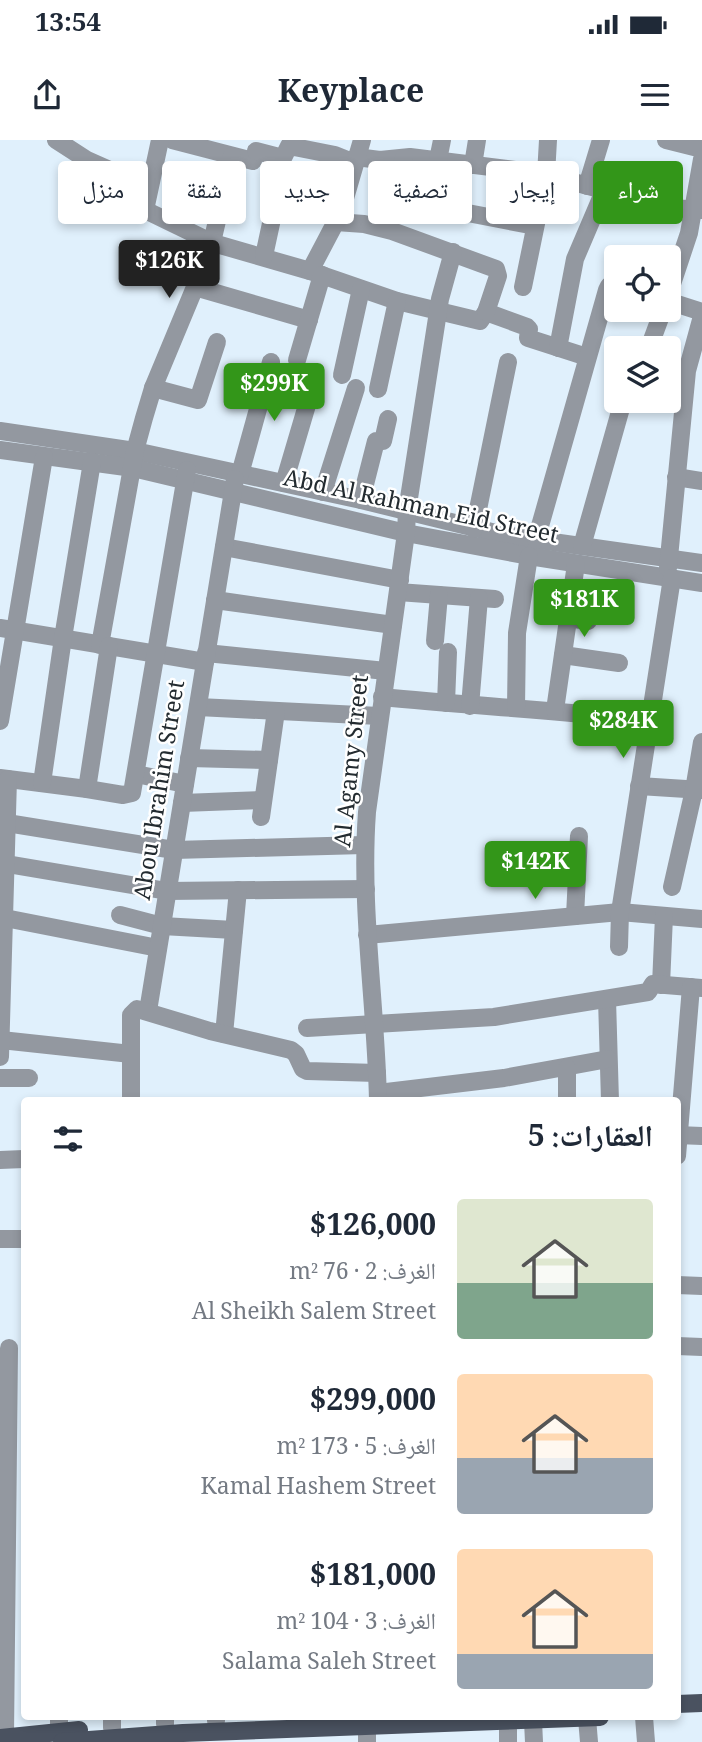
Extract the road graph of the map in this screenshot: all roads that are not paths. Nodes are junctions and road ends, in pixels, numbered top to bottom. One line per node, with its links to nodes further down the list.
1 (56, 140): 10 (street)
2 (160, 140): 24 (street)
3 (172, 140): 9 (street)
4 (442, 140): 17 (street)
5 (477, 140): 22 (street)
6 (548, 140): 20 (street)
7 (601, 140): 21 (street)
8 (666, 140): 11 (street)
9 (207, 145): 13 (street)
10 (79, 147): 18 (street)
11 (702, 149)
12 (358, 153): 14 (street); 15 (street)
13 (232, 156): 14 (street); 35 (street)
14 (254, 157)
15 (404, 158): 17 (street); 19 (street)
16 (702, 159): 26 (street)
17 (438, 160): 22 (street)
18 (99, 161)
19 (403, 161)
20 (547, 161)
21 (598, 161)
22 (473, 165): 23 (street)
23 (486, 167)
24 (148, 196)
25 (593, 196): 51 (street)
26 (698, 209): 38 (street)
27 (148, 211): 35 (street)
28 (472, 214): 33 (street)
29 (271, 224): 37 (street)
30 (336, 224): 39 (street)
31 (353, 224): 34 (street)
32 (379, 224): 34 (street)
33 (536, 226): 41 (street)
34 (378, 227): 36 (street)
35 (213, 243): 37 (street); 40 (street)
36 (453, 253): 46 (street, Al Agamy Street); 47 (street)
37 (264, 256): 39 (street)
38 (681, 259)
39 (316, 273): 42 (street); 49 (street)
40 (195, 287): 49 (street); 59 (street)
41 (523, 287)
42 (360, 289): 44 (street); 56 (street)
43 (604, 300): 52 (street)
44 (397, 301): 46 (street); 60 (street)
45 (681, 304): 48 (street)
46 (439, 312): 47 (street); 75 (street, Al Agamy Street)
47 (486, 312): 51 (street)
48 (702, 314): 69 (street)
49 (309, 320): 53 (street)
50 (217, 342): 59 (street)
51 (558, 348): 52 (street)
52 (587, 357): 80 (street)
53 (298, 360)
54 (271, 362): 70 (street, Abou Ibrahim Street)
55 (508, 362): 76 (street)
56 (342, 375)
57 (315, 377): 72 (street)
58 (356, 387): 73 (street)
59 (153, 388): 66 (street)
60 (378, 389)
61 (620, 413): 78 (street)
62 (388, 419): 74 (street)
63 (0, 431): 66 (street)
64 (0, 450): 65 (street)
65 (44, 457): 67 (street); 92 (street)
66 (134, 459): 67 (street); 68 (street, Abd Al Rahman Eid Street); 94 (street)
67 (92, 462): 93 (street)
68 (187, 470): 70 (street, Abd Al Rahman Eid Street); 95 (street)
69 (676, 477): 71 (street); 81 (street)
70 (236, 479): 72 (street, Abd Al Rahman Eid Street); 77 (street, Abd Al Rahman Eid Street); 79 (street, Abou Ibrahim Street)
71 (702, 481)
72 (284, 483): 73 (street, Abd Al Rahman Eid Street)
73 (323, 492): 74 (street, Abd Al Rahman Eid Street)
74 (361, 500): 75 (street, Abd Al Rahman Eid Street)
75 (407, 511): 76 (street, Abd Al Rahman Eid Street); 77 (street, Al Agamy Street)
76 (474, 528): 80 (street, Abd Al Rahman Eid Street)
77 (406, 533): 80 (street, Abd Al Rahman Eid Street); 86 (street, Al Agamy Street)
78 (582, 546): 80 (street, Abd Al Rahman Eid Street); 81 (street, Abd Al Rahman Eid Street)
79 (224, 547): 86 (street); 88 (street, Abou Ibrahim Street)
80 (532, 548): 83 (street, Abd Al Rahman Eid Street); 104 (street)
81 (668, 558): 82 (street, Abd Al Rahman Eid Street); 84 (street)
82 (702, 563)
83 (576, 564): 84 (street, Abd Al Rahman Eid Street); 89 (street)
84 (669, 578): 85 (street, Abd Al Rahman Eid Street); 109 (street)
85 (702, 583)
86 (399, 586): 87 (street); 91 (street, Al Agamy Street)
87 (439, 596): 101 (street); 102 (street)
88 (215, 600): 91 (street); 97 (street, Abou Ibrahim Street)
89 (568, 618): 90 (street); 96 (street)
90 (588, 621)
91 (393, 625): 99 (street, Al Agamy Street)
92 (7, 629): 93 (street); 108 (street)
93 (63, 638): 94 (street); 115 (street)
94 (105, 645): 95 (street); 118 (street)
95 (157, 654): 97 (street); 113 (street)
96 (563, 655): 98 (street); 105 (street)
97 (206, 657): 99 (street); 103 (street, Abou Ibrahim Street)
98 (619, 663)
99 (386, 671): 100 (street, Al Agamy Street)
100 (382, 697): 101 (street); 107 (street, Al Agamy Street)
101 (446, 704): 102 (street)
102 (470, 706): 104 (street)
103 (198, 707): 106 (street); 111 (street, Abou Ibrahim Street)
104 (516, 708): 105 (street)
105 (555, 710): 109 (street)
106 (276, 711): 107 (street); 112 (street)
107 (379, 716): 123 (street, Al Agamy Street)
108 (0, 721)
109 (649, 721): 117 (street)
110 (702, 742): 119 (street)
111 (189, 758): 112 (street); 116 (street, Abou Ibrahim Street)
112 (269, 760): 120 (street)
113 (136, 774): 116 (street); 118 (street)
114 (4, 779): 115 (street); 121 (street)
115 (42, 783): 118 (street)
116 (185, 784): 120 (street, Abou Ibrahim Street)
117 (639, 786): 119 (street); 130 (street)
118 (87, 789)
119 (698, 790): 126 (street)
120 (182, 803): 124 (street, Abou Ibrahim Street)
121 (7, 823): 124 (street); 125 (street)
122 (579, 836): 132 (street)
123 (364, 845): 124 (street); 127 (street, Al Agamy Street)
124 (174, 850): 129 (street, Abou Ibrahim Street)
125 (4, 867): 129 (street); 134 (street)
126 (672, 887)
127 (366, 889): 128 (street); 138 (street, Al Agamy Street)
128 (238, 890): 129 (street); 137 (street)
129 (167, 891): 136 (street, Abou Ibrahim Street)
130 (620, 912): 132 (street); 133 (street); 139 (street)
131 (120, 915): 136 (street)
132 (575, 916): 138 (street)
133 (664, 916): 135 (street); 142 (street)
134 (5, 918): 140 (street); 148 (street)
135 (702, 919)
136 (162, 926): 137 (street); 140 (street, Abou Ibrahim Street)
137 (234, 930): 147 (street)
138 (367, 935): 145 (street, Al Agamy Street)
139 (619, 947)
140 (158, 948): 144 (street, Abou Ibrahim Street)
141 (698, 988): 142 (street); 159 (street)
142 (654, 989): 143 (street)
143 (607, 999): 145 (street); 150 (street)
144 (148, 1010): 147 (street); 149 (street)
145 (373, 1024): 146 (street); 152 (street, Al Agamy Street)
146 (307, 1028)
147 (224, 1034): 152 (street)
148 (1, 1049): 149 (street)
149 (131, 1054): 155 (street)
150 (608, 1059): 151 (street); 158 (street)
151 (567, 1068): 156 (street); 157 (street)
152 (377, 1073): 156 (street, Al Agamy Street)
153 (0, 1078): 154 (street)
154 (29, 1079)
155 (131, 1097)
156 (378, 1097)
157 (566, 1097)
158 (610, 1097)
159 (681, 1113)
160 (681, 1135): 161 (street)
161 (702, 1136)
162 (21, 1159): 163 (street)
163 (0, 1160)
164 (0, 1239): 165 (street)
165 (21, 1239)
166 (681, 1285): 167 (street)
167 (702, 1286)
168 (681, 1346): 169 (street)
169 (702, 1347)
170 (11, 1348): 171 (street)
171 (11, 1522): 191 (street)
172 (702, 1703): 173 (main road)
173 (681, 1704)
174 (702, 1713): 175 (main road)
175 (681, 1714)
176 (165, 1720): 185 (main road)
177 (244, 1720): 182 (main road)
178 (421, 1720): 183 (main road); 187 (main road)
179 (546, 1720): 184 (main road)
180 (587, 1720): 195 (street)
181 (644, 1720): 196 (street)
182 (273, 1721): 186 (main road); 190 (main road)
183 (508, 1721): 184 (main road); 193 (street)
184 (533, 1721): 194 (street)
185 (112, 1722): 189 (main road)
186 (318, 1722): 187 (main road)
187 (372, 1727)
188 (60, 1730): 189 (main road); 191 (main road)
189 (84, 1737): 192 (main road)
190 (183, 1737): 192 (main road)
191 (2, 1738)
192 (143, 1739)
193 (508, 1742)
194 (534, 1742)
195 (589, 1742)
196 (646, 1742)

